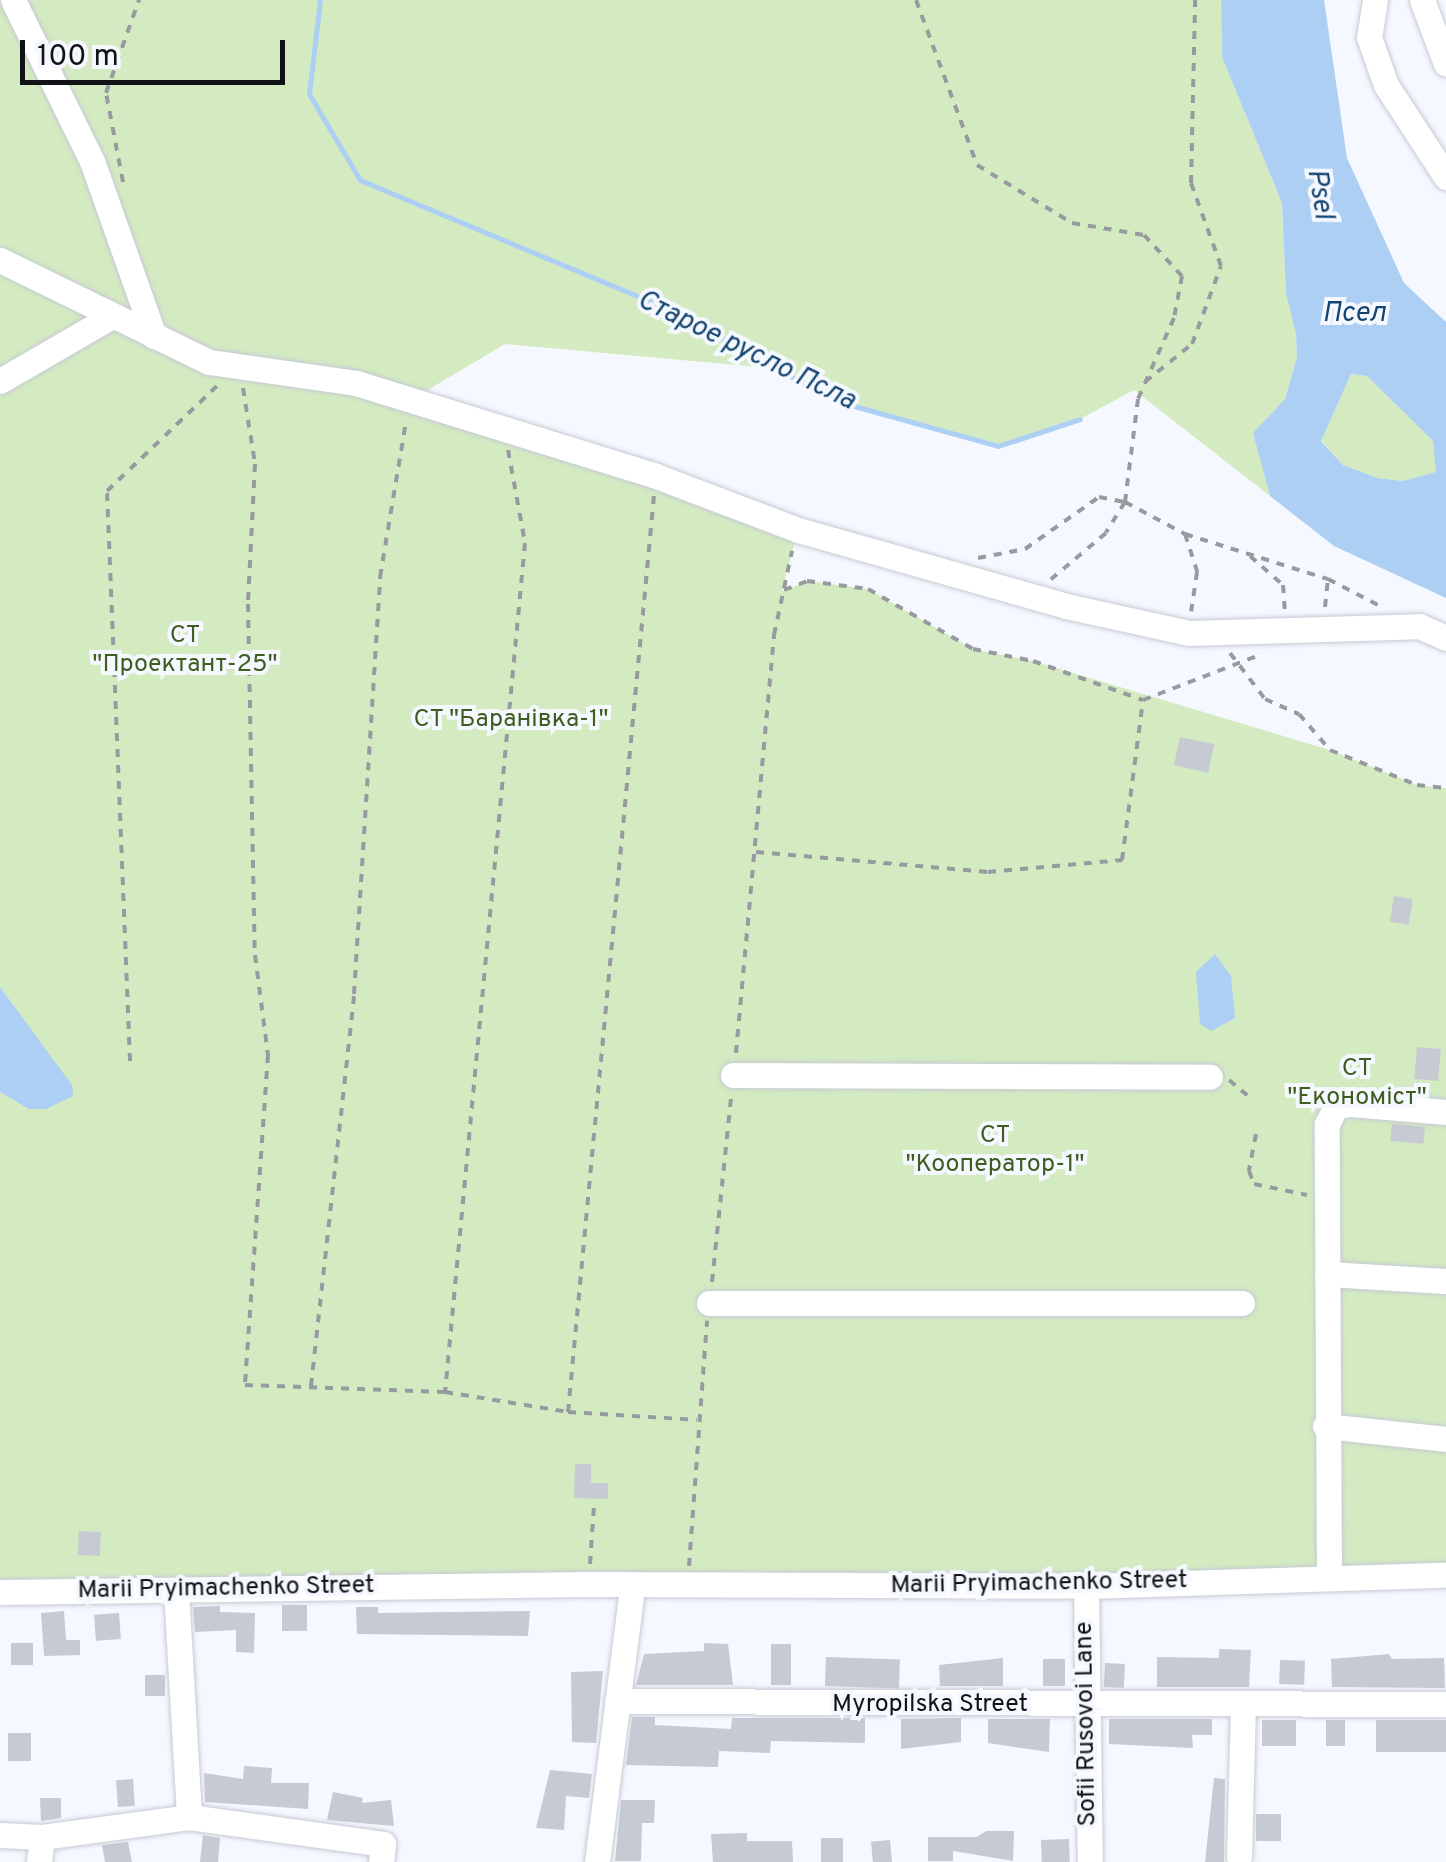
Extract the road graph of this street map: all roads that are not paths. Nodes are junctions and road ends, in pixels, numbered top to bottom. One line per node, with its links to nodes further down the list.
1 (14, 0): 8 (street)
2 (1374, 0): 5 (street)
3 (1422, 0): 4 (street)
4 (1446, 64)
5 (1446, 177)
6 (0, 260): 7 (street)
7 (112, 316): 8 (street); 9 (street)
8 (154, 336): 10 (street)
9 (0, 381)
10 (1446, 638)
11 (733, 1075): 12 (street)
12 (1210, 1077)
13 (1446, 1112): 14 (street)
14 (1327, 1274): 15 (street); 18 (street)
15 (1446, 1281)
16 (709, 1303): 17 (street)
17 (1242, 1303)
18 (1325, 1426): 19 (street); 21 (street)
19 (1446, 1439)
20 (1446, 1575): 21 (street, Marii Pryimachenko Street)
21 (1329, 1578): 22 (street, Marii Pryimachenko Street)
22 (1086, 1586): 23 (street, Marii Pryimachenko Street); 29 (street, Sofii Rusovoi Lane)
23 (632, 1587): 24 (street, Marii Pryimachenko Street); 26 (street)
24 (176, 1590): 25 (street, Marii Pryimachenko Street); 30 (street)
25 (0, 1592)
26 (617, 1701): 29 (street, Myropilska Street); 35 (street)
27 (1446, 1704): 28 (street, Myropilska Street)
28 (1243, 1705): 29 (street, Myropilska Street); 33 (street)
29 (1086, 1706): 36 (street, Sofii Rusovoi Lane)
30 (189, 1818): 32 (street); 34 (street)
31 (0, 1835): 32 (street)
32 (41, 1849)
33 (1239, 1857)
34 (382, 1862)
35 (596, 1862)
36 (1090, 1862)

